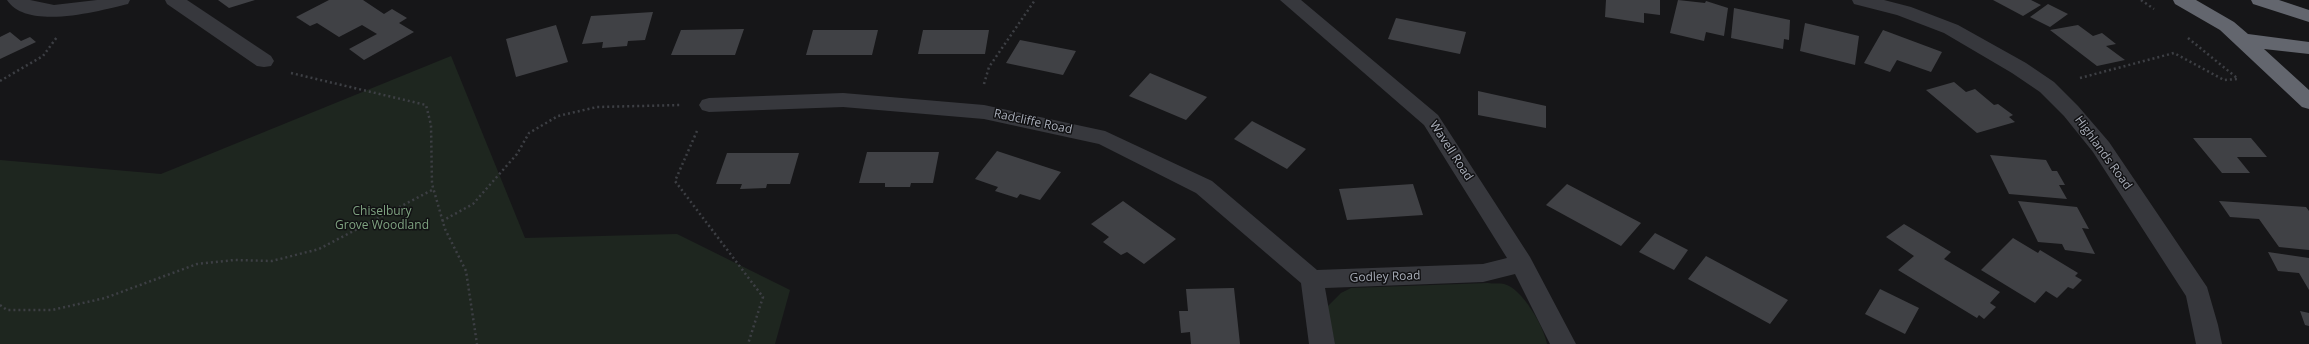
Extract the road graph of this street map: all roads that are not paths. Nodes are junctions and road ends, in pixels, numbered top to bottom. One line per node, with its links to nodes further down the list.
1 (16, 0): 2 (street)
2 (121, 0)
3 (174, 0): 13 (street)
4 (1288, 0): 16 (street, Wavell Road)
5 (1861, 0): 20 (street, Highlands Road)
6 (2182, 0): 10 (highway)
7 (2204, 0): 10 (highway)
8 (2260, 0): 9 (highway)
9 (2309, 16)
10 (2227, 26): 11 (highway)
11 (2242, 40): 12 (highway); 14 (highway)
12 (2309, 48)
13 (264, 61)
14 (2309, 102)
15 (708, 105): 17 (street, Radcliffe Road)
16 (1522, 263): 17 (street, Godley Road); 19 (street, Wavell Road)
17 (1312, 279): 18 (street)
18 (1322, 344)
19 (1563, 344)
20 (2209, 344)

